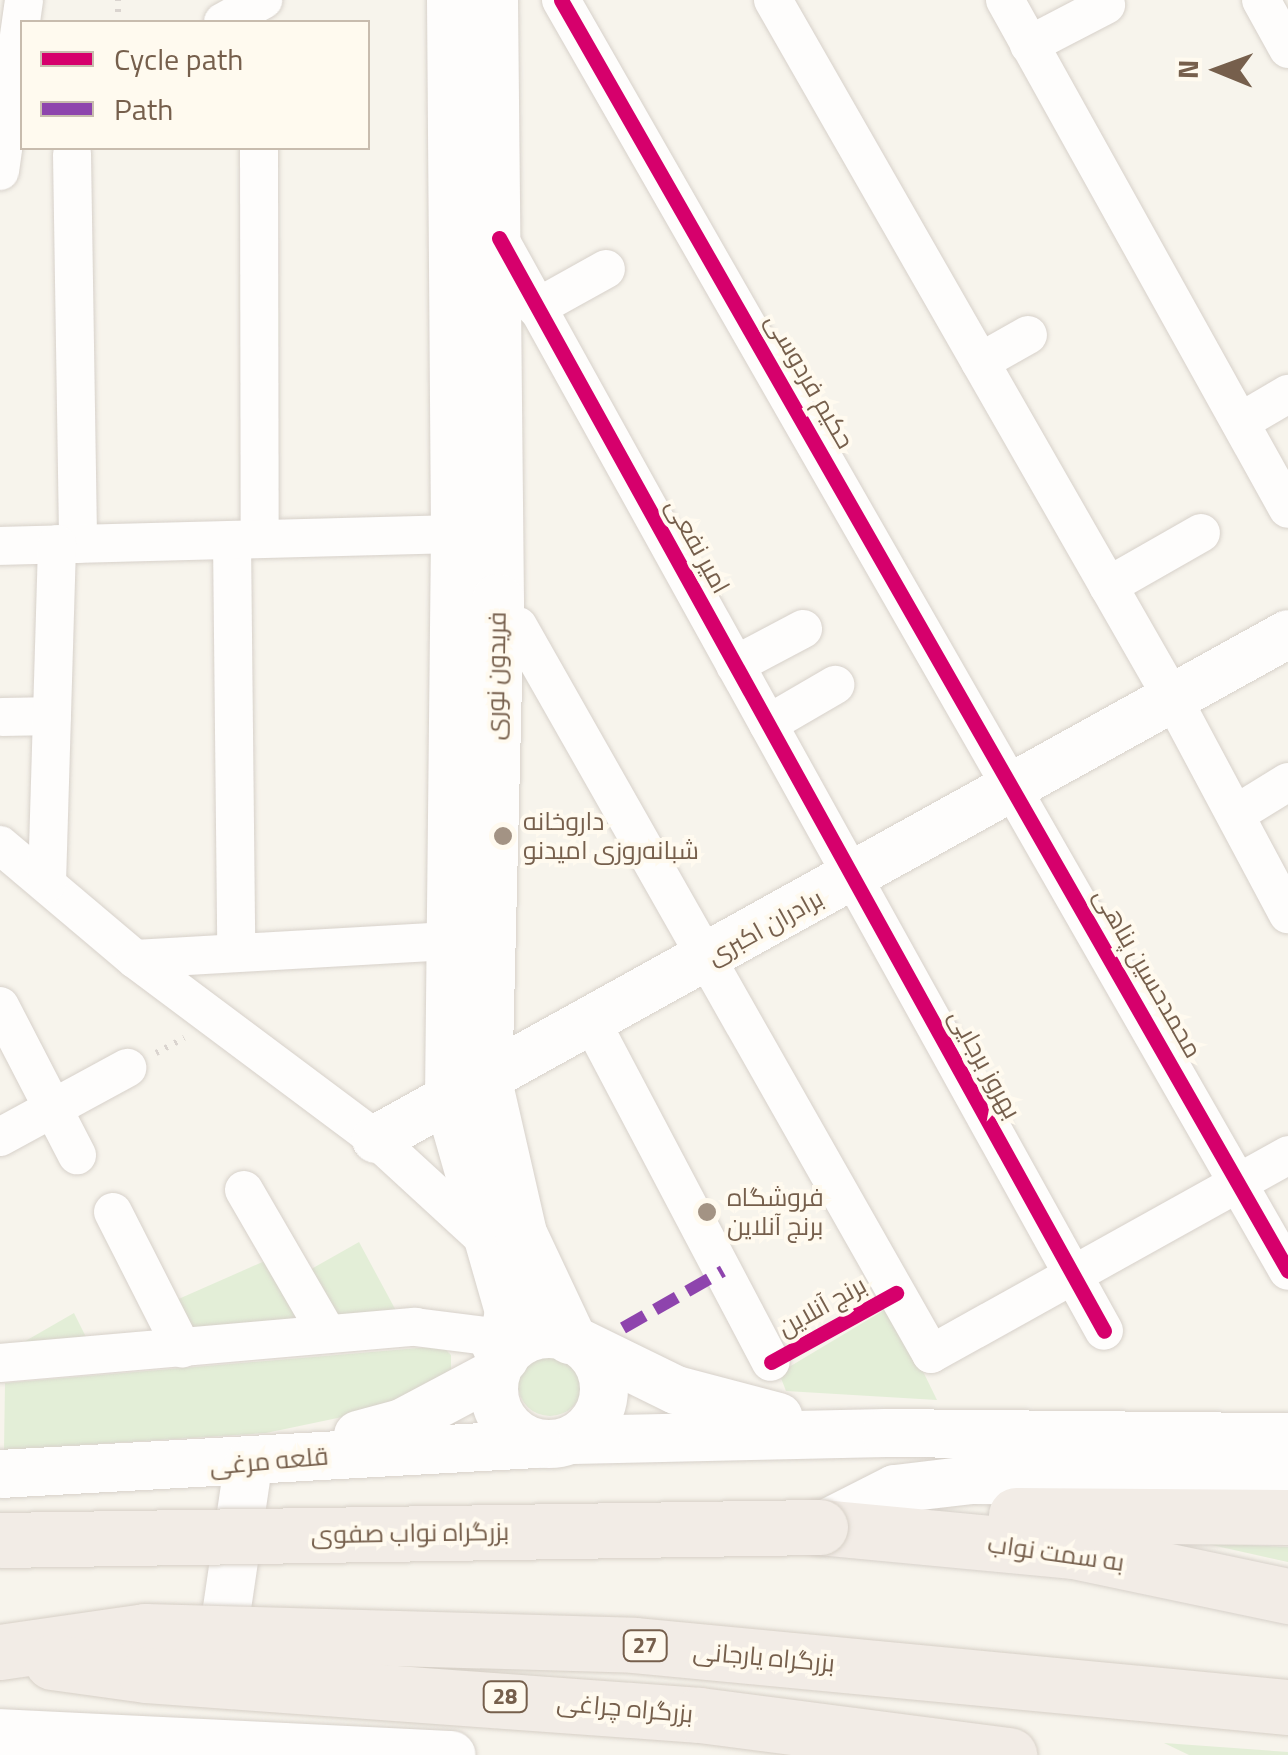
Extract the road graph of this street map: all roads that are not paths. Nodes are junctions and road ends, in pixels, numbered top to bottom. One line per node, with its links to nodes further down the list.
1 (454, 0): 25 (main road, فریدون نوری)
2 (492, 0): 16 (main road, فریدون نوری)
3 (562, 0): 40 (street, حکیم فردوسی)
4 (1005, 0): 11 (street)
5 (1261, 0): 12 (street)
6 (779, 2): 20 (street)
7 (1106, 5): 11 (street)
8 (260, 6): 9 (street)
9 (228, 20)
10 (20, 38): 14 (street)
11 (1030, 45): 22 (street)
12 (1288, 49)
13 (259, 150): 26 (street)
14 (8, 153)
15 (72, 154): 27 (street)
16 (499, 238): 18 (street, امیر نفعی); 25 (main road, فریدون نوری)
17 (606, 269): 18 (street)
18 (536, 308): 33 (street, امیر نفعی)
19 (1028, 335): 20 (street)
20 (980, 362): 29 (street)
21 (1288, 394): 22 (street)
22 (1240, 422): 23 (street)
23 (1288, 509)
24 (1201, 533): 29 (street)
25 (478, 534): 26 (street); 45 (main road, فریدون نوری)
26 (246, 540): 27 (street); 46 (street)
27 (67, 544): 28 (street); 36 (street)
28 (0, 546)
29 (1108, 586): 35 (street)
30 (518, 626): 48 (street)
31 (803, 629): 33 (street)
32 (1288, 634): 35 (street, برادران اکبری)
33 (735, 665): 38 (street, امیر نفعی)
34 (835, 685): 38 (street)
35 (1173, 699): 40 (street, برادران اکبری); 41 (street)
36 (52, 716): 37 (street); 42 (street)
37 (2, 717)
38 (768, 724): 43 (street, امیر نفعی)
39 (1288, 782): 41 (street)
40 (1014, 788): 43 (street, برادران اکبری); 58 (street, محمدحسین پناهی)
41 (1236, 814): 44 (street)
42 (19, 871): 47 (street)
43 (853, 878): 48 (street, برادران اکبری); 63 (street, بهروز برجایی)
44 (1288, 914)
45 (469, 941): 46 (street); 52 (main road, فریدون نوری)
46 (236, 950): 47 (street)
47 (136, 959): 55 (street)
48 (707, 959): 50 (street, برادران اکبری); 63 (street)
49 (0, 1006): 53 (street)
50 (592, 1023): 52 (street, برادران اکبری); 69 (street)
51 (127, 1068): 53 (street)
52 (468, 1092): 55 (street, برادران اکبری); 61 (main road, فریدون نوری); 66 (main road, فریدون نوری)
53 (50, 1110): 54 (street); 56 (street)
54 (0, 1137)
55 (376, 1139): 61 (street)
56 (77, 1155)
57 (1288, 1155): 58 (street)
58 (1238, 1183): 62 (street, محمدحسین پناهی); 63 (street)
59 (244, 1190): 65 (street)
60 (113, 1212): 67 (street)
61 (492, 1246): 70 (main road, فریدون نوری)
62 (1288, 1270)
63 (1073, 1274): 64 (street, بهروز برجایی)
64 (1104, 1331)
65 (327, 1332): 67 (street); 70 (street)
66 (570, 1338): 70 (street); 71 (street); 73 (street)
67 (182, 1348): 68 (street)
68 (1, 1360)
69 (771, 1362)
70 (499, 1365): 73 (street); 74 (street)
71 (886, 1433): 72 (street); 73 (street, قلعه مرغی)
72 (1288, 1436)
73 (555, 1442): 74 (street, قلعه مرغی)
74 (248, 1465): 75 (street, قلعه مرغی); 84 (street)
75 (0, 1474)
76 (1288, 1482): 78 (street)
77 (1288, 1518): 78 (highway)
78 (820, 1527): 79 (highway, بزرگراه نواب صفوی, bridge); 80 (highway, به سمت نواب)
79 (0, 1540)
80 (1288, 1596)
81 (0, 1653): 82 (highway, بزرگراه یارجانی / 27, bridge); 86 (highway, بزرگراه چراغی / 28, bridge)
82 (1288, 1707)
83 (0, 1733): 84 (street)
84 (207, 1741): 85 (street)
85 (451, 1755)
86 (1009, 1755)

